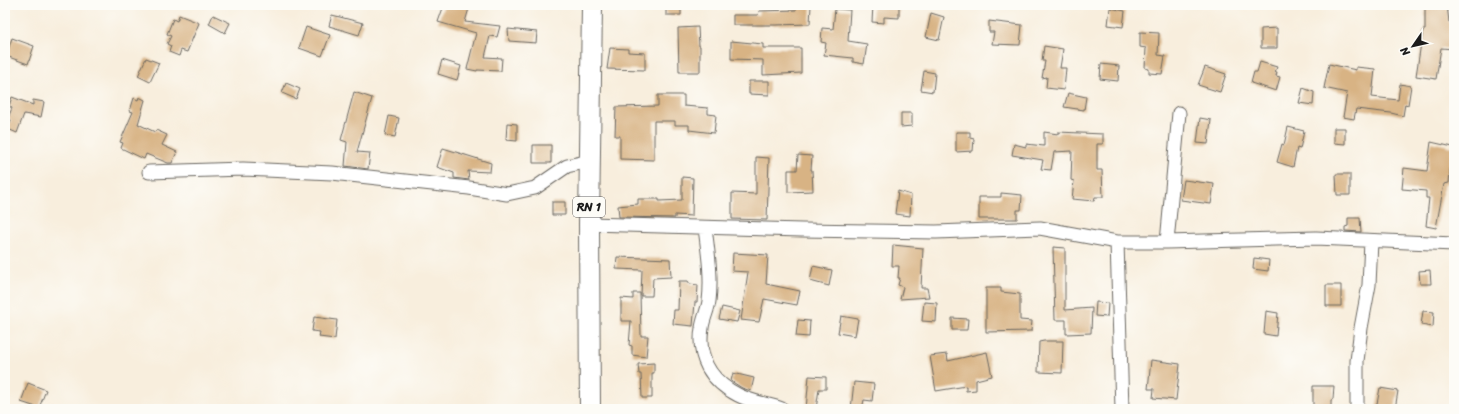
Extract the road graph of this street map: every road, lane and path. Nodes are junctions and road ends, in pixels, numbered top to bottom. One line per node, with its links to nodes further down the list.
1 (592, 5): 3 (main road, RN 1)
2 (1179, 112): 9 (street)
3 (590, 161): 4 (street); 5 (main road, RN 1)
4 (149, 172)
5 (589, 224): 6 (street); 11 (main road, RN 1)
6 (705, 228): 8 (street); 12 (street)
7 (1371, 241): 9 (street); 10 (street); 14 (street)
8 (1117, 242): 9 (street); 13 (street)
9 (1167, 242)
10 (1454, 244)
11 (590, 409)
12 (782, 409)
13 (1122, 409)
14 (1357, 409)

